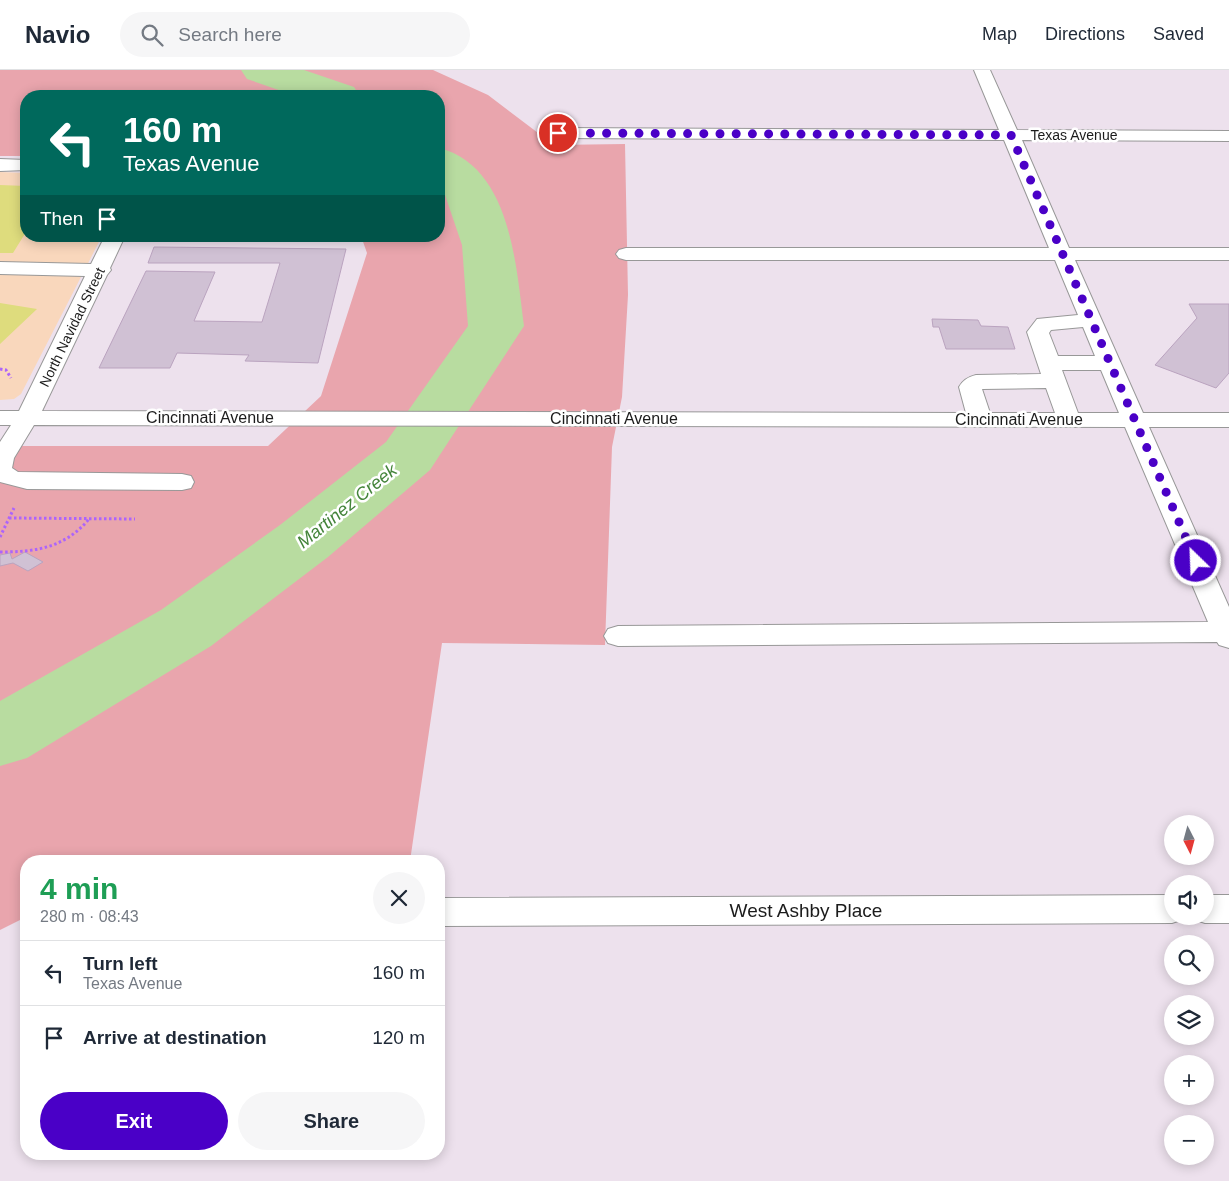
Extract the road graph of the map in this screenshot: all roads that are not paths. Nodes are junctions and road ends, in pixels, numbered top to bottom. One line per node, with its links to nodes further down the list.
1 (982, 70): 3 (street)
2 (558, 133): 3 (street, Texas Avenue)
3 (1011, 135): 4 (street, Texas Avenue); 9 (street)
4 (1229, 136)
5 (0, 165): 6 (street)
6 (20, 165)
7 (113, 242): 12 (street, North Navidad Street)
8 (626, 254): 9 (street)
9 (1062, 254): 10 (street); 13 (street)
10 (1229, 254)
11 (0, 268): 12 (street)
12 (101, 270): 17 (street, North Navidad Street)
13 (1091, 320): 14 (street); 15 (street)
14 (1110, 363): 15 (street); 20 (street)
15 (1052, 372): 18 (street); 19 (street)
16 (0, 418): 17 (street, Cincinnati Avenue)
17 (27, 418): 18 (street, Cincinnati Avenue); 22 (street, North Navidad Street)
18 (980, 419): 19 (street, Cincinnati Avenue)
19 (1069, 419): 20 (street, Cincinnati Avenue)
20 (1134, 420): 21 (street, Cincinnati Avenue); 24 (street)
21 (1229, 420)
22 (0, 469): 23 (street)
23 (182, 482)
24 (1228, 634): 25 (street)
25 (618, 636)
26 (1164, 909): 29 (street, West Ashby Place)
27 (1214, 909): 28 (street)
28 (1229, 909)
29 (445, 912)

